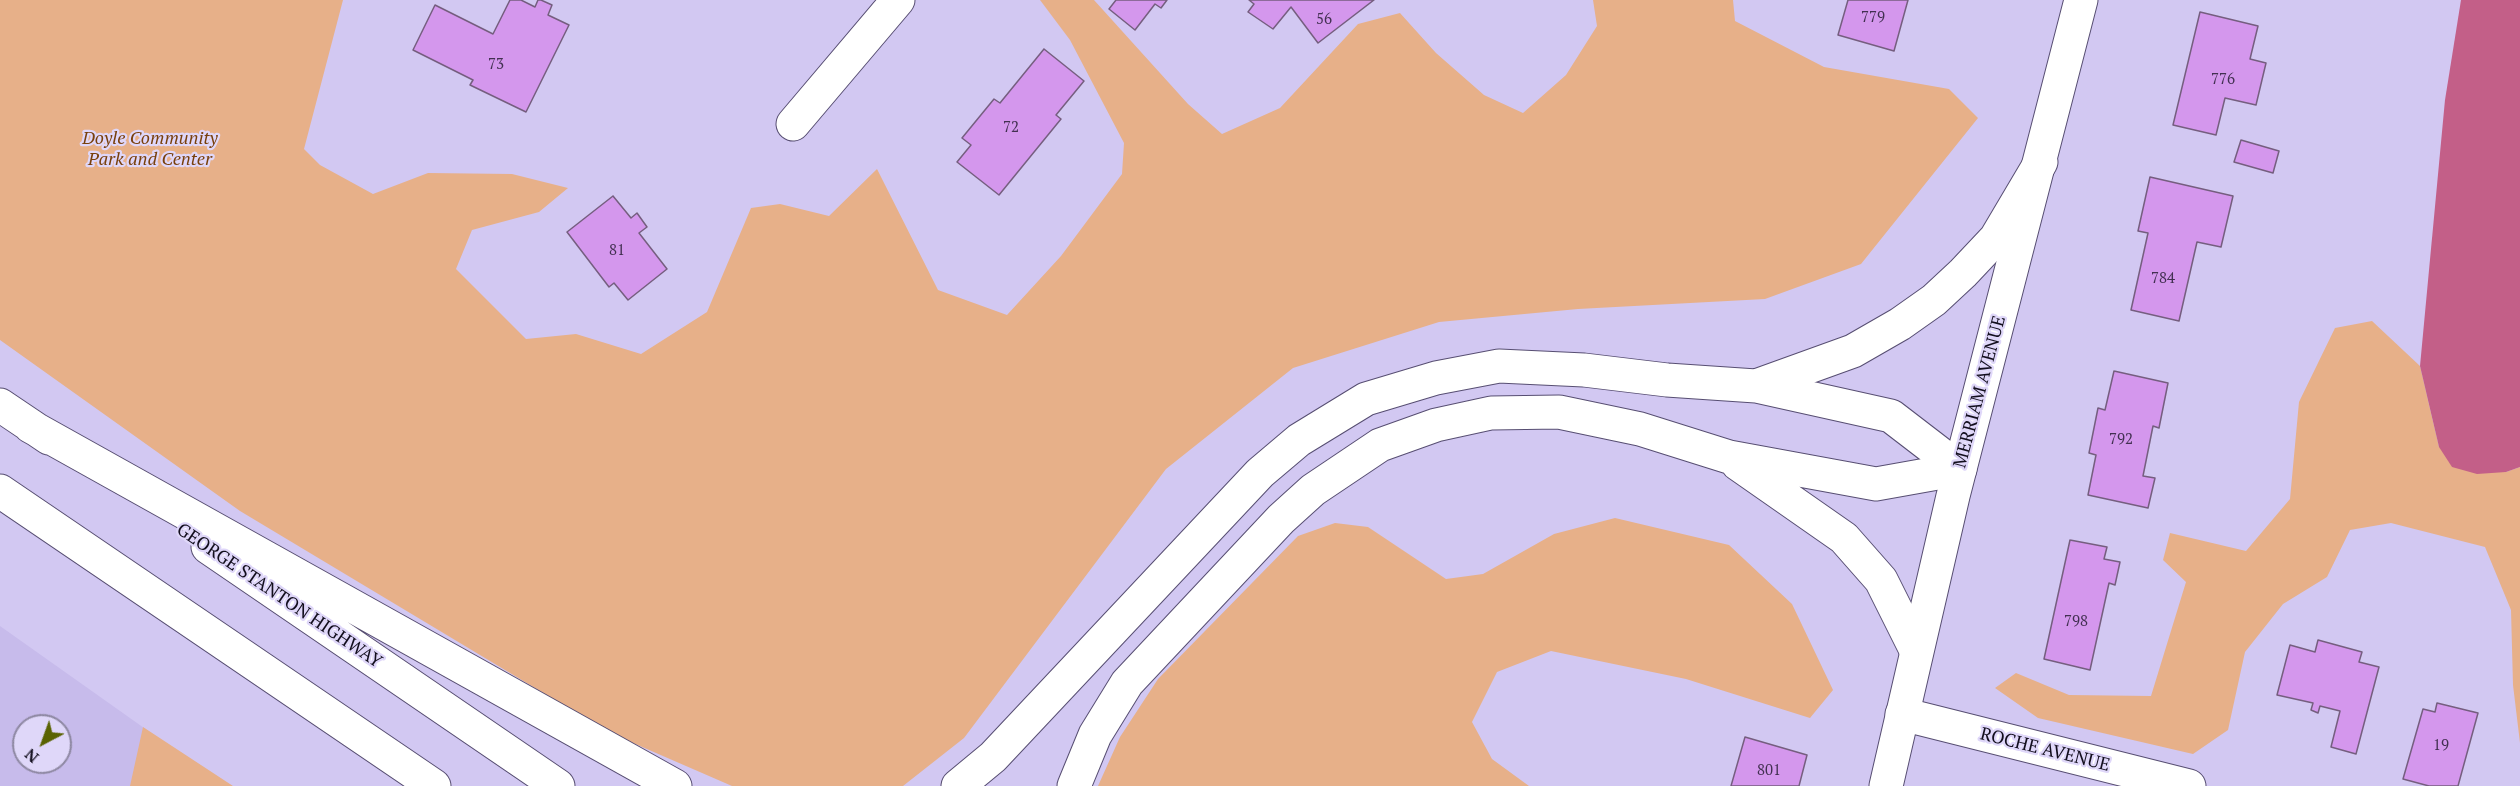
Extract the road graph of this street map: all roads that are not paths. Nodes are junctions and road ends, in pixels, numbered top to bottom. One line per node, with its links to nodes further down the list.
1 (898, 0): 3 (main road)
2 (2081, 0): 4 (main road, MERRIAM AVENUE)
3 (793, 124)
4 (2041, 162): 5 (main road); 9 (main road, MERRIAM AVENUE)
5 (1756, 386): 9 (main road); 16 (main road)
6 (0, 405): 7 (main road, GEORGE STANTON HIGHWAY)
7 (30, 426): 14 (main road, GEORGE STANTON HIGHWAY); 15 (main road)
8 (1729, 458): 9 (main road); 11 (main road); 17 (main road)
9 (1960, 470): 11 (main road, MERRIAM AVENUE)
10 (0, 491): 13 (main road)
11 (1917, 650): 12 (main road, MERRIAM AVENUE)
12 (1902, 714): 18 (main road, MERRIAM AVENUE); 19 (main road, ROCHE AVENUE)
13 (434, 786)
14 (558, 786)
15 (675, 786)
16 (958, 786)
17 (1074, 786)
18 (1886, 786)
19 (2189, 786)

